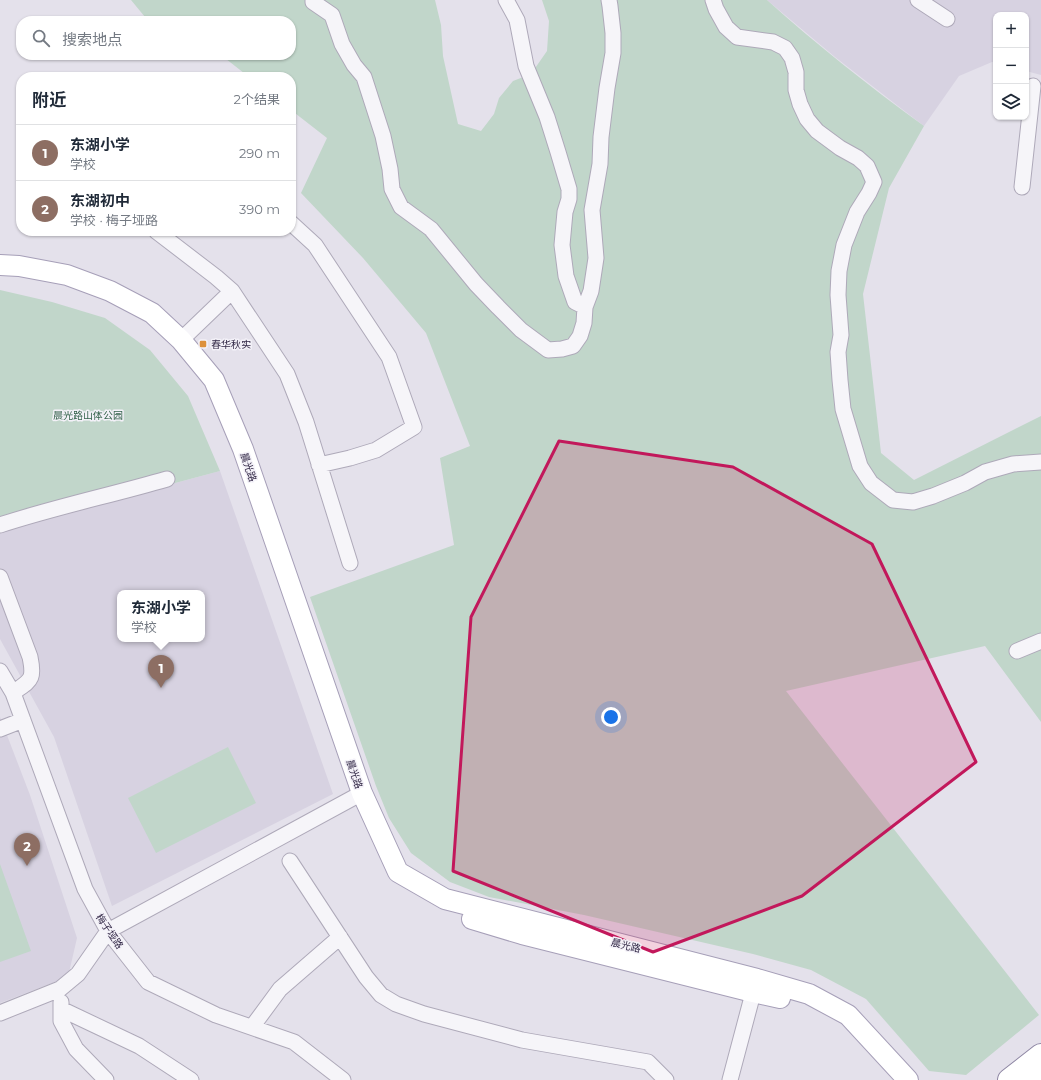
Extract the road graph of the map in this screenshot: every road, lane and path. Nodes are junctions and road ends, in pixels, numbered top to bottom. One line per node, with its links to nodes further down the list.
1 (313, 0): 14 (street)
2 (506, 0): 14 (street)
3 (609, 0): 14 (street)
4 (713, 0): 16 (street)
5 (918, 0): 6 (street)
6 (947, 19)
7 (1033, 86): 8 (street)
8 (1022, 187)
9 (296, 227): 17 (street)
10 (163, 236): 13 (street)
11 (0, 265): 15 (main road, 晨光路)
12 (0, 273): 28 (main road, 晨光路)
13 (232, 291): 15 (street); 17 (street)
14 (585, 307)
15 (181, 340): 28 (main road, 晨光路)
16 (1041, 462)
17 (319, 465): 20 (street)
18 (167, 479): 19 (street)
19 (0, 525)
20 (350, 562)
21 (0, 577): 25 (street)
22 (1041, 641): 23 (street)
23 (1017, 651)
24 (0, 671): 25 (street, 梅子垭路)
25 (13, 693): 26 (street, 梅子垭路)
26 (23, 720): 27 (street); 30 (street, 梅子垭路)
27 (0, 729)
28 (357, 796): 30 (street); 32 (main road, 晨光路)
29 (290, 861): 31 (street)
30 (108, 931): 33 (street); 36 (street, 梅子垭路)
31 (340, 937): 36 (street); 43 (street)
32 (755, 986): 39 (main road, 晨光路); 44 (street)
33 (60, 989): 34 (street); 35 (street)
34 (61, 1009): 40 (street); 41 (street)
35 (0, 1012)
36 (252, 1027): 42 (street, 梅子垭路)
37 (1041, 1055): 45 (highway)
38 (1041, 1078): 46 (highway)
39 (903, 1079)
40 (106, 1080)
41 (191, 1080)
42 (343, 1080)
43 (666, 1080)
44 (730, 1080)
45 (1009, 1080)
46 (1038, 1080)

